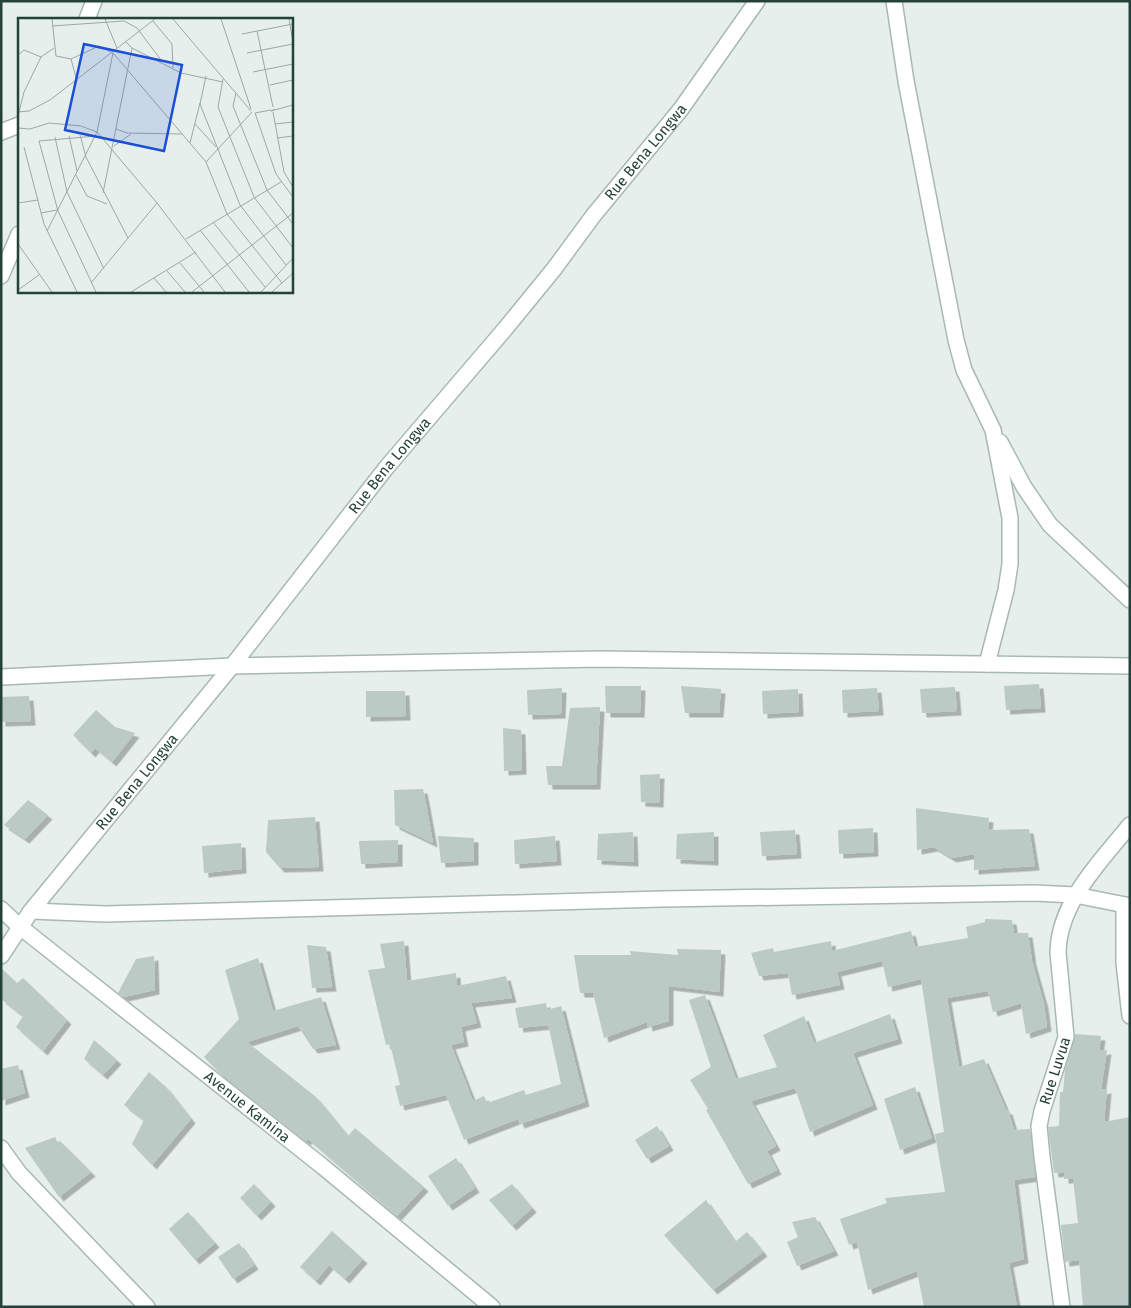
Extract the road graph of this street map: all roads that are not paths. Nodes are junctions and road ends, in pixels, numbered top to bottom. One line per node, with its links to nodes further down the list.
1 (94, 1): 4 (street)
2 (757, 1): 12 (street, Rue Bena Longwa)
3 (894, 1): 9 (street)
4 (87, 18)
5 (18, 125): 6 (street)
6 (1, 132)
7 (18, 236): 8 (street)
8 (1, 276)
9 (993, 430): 10 (street); 11 (street)
10 (1130, 600)
11 (987, 664): 12 (street); 13 (street)
12 (232, 666): 14 (street); 19 (street, Rue Bena Longwa)
13 (1130, 666)
14 (1, 677)
15 (1130, 825): 16 (street, Rue Luvua)
16 (1075, 895): 17 (street); 19 (street); 27 (street, Rue Luvua)
17 (1127, 906): 22 (street)
18 (1, 909): 20 (street, Avenue Kamina)
19 (30, 911): 20 (street, Rue Bena Longwa)
20 (19, 926): 21 (street, Rue Bena Longwa); 24 (street, Avenue Kamina)
21 (1, 956)
22 (1130, 1016)
23 (1, 1148): 25 (street)
24 (475, 1301): 26 (street, Avenue Kamina)
25 (147, 1307)
26 (492, 1307)
27 (1062, 1307)

